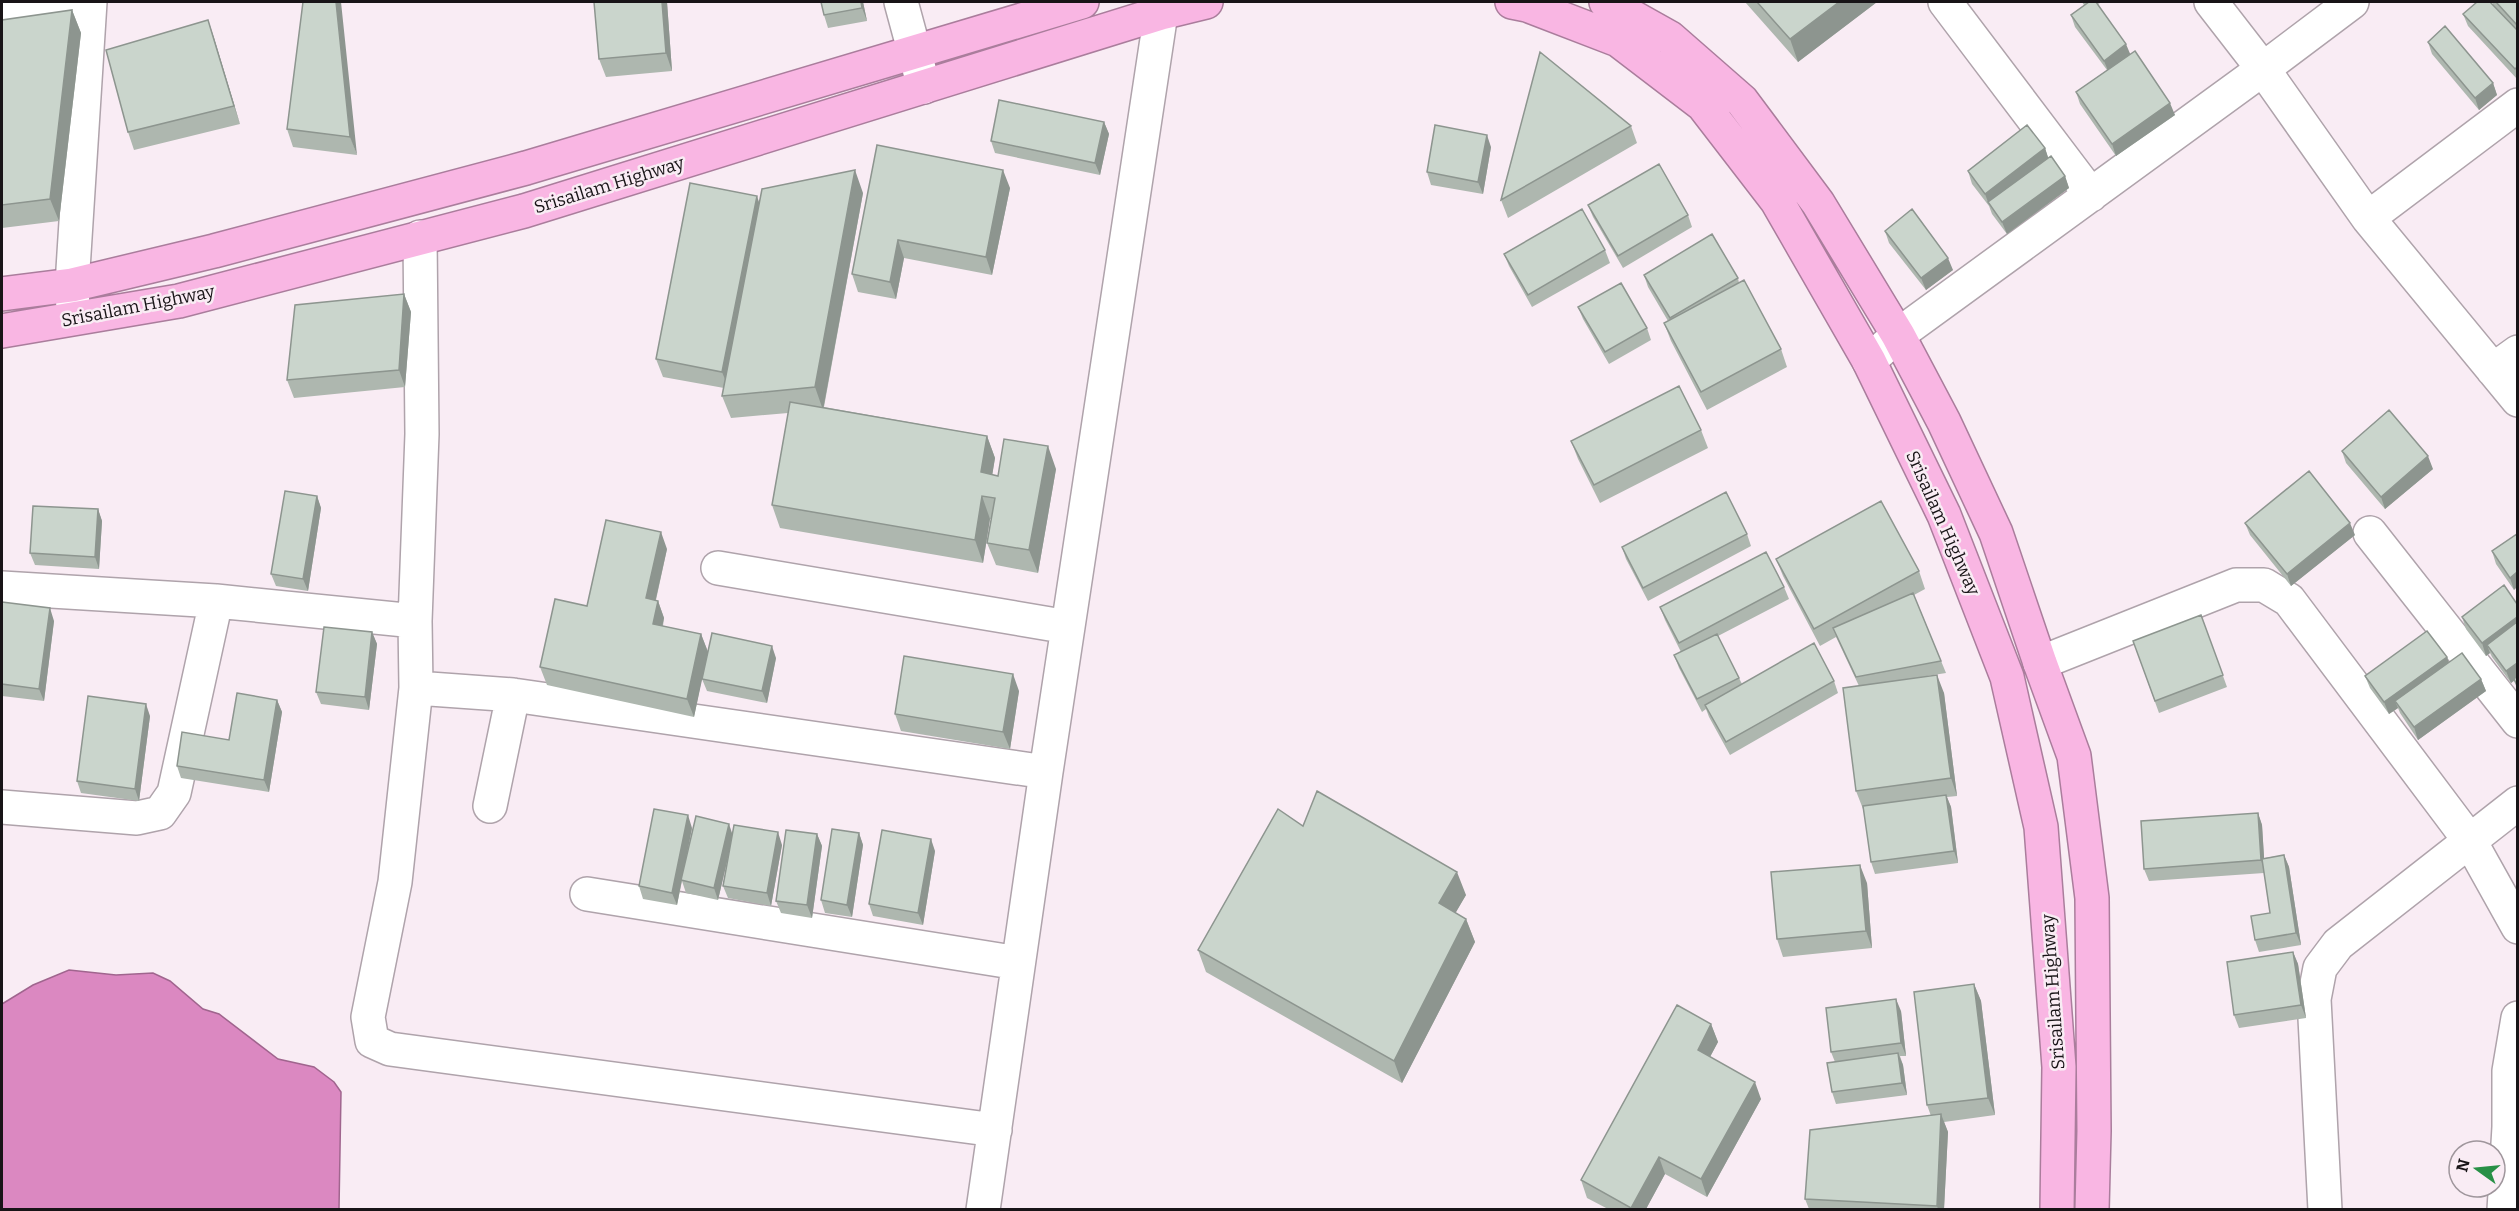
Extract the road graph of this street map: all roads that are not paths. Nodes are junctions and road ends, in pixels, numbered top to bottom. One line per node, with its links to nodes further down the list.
1 (90, 2): 11 (street); 19 (street)
2 (901, 2): 12 (street)
3 (1082, 2): 12 (highway, Srisailam Highway)
4 (1206, 2): 10 (highway, Srisailam Highway)
5 (1512, 2): 24 (highway, Srisailam Highway)
6 (1606, 2): 23 (highway, Srisailam Highway)
7 (1945, 2): 16 (street)
8 (2211, 2): 13 (street)
9 (2352, 2): 13 (street)
10 (1161, 13): 14 (highway, Srisailam Highway); 32 (street)
11 (2, 14)
12 (913, 51): 14 (street); 19 (highway, Srisailam Highway)
13 (2264, 69): 16 (street); 17 (street)
14 (924, 87): 18 (highway, Srisailam Highway)
15 (2517, 105): 17 (street)
16 (2091, 195): 23 (street)
17 (2368, 218): 25 (street)
18 (420, 237): 21 (highway, Srisailam Highway); 31 (street)
19 (72, 285): 20 (highway, Srisailam Highway); 21 (street)
20 (2, 294)
21 (73, 319): 22 (highway, Srisailam Highway)
22 (2, 331)
23 (1898, 335): 24 (street); 33 (highway, Srisailam Highway)
24 (1869, 361): 48 (highway, Srisailam Highway)
25 (2505, 361): 26 (street)
26 (2517, 400)
27 (2370, 533): 36 (street)
28 (718, 568): 32 (street)
29 (2, 588): 30 (street)
30 (216, 601): 31 (street); 40 (street)
31 (416, 621): 34 (street)
32 (1068, 627): 37 (street)
33 (2040, 663): 41 (street); 49 (highway, Srisailam Highway)
34 (416, 688): 35 (street); 46 (street)
35 (513, 695): 37 (street); 39 (street)
36 (2517, 721)
37 (1046, 772): 44 (street)
38 (2517, 803): 41 (street)
39 (490, 806)
40 (2, 807)
41 (2470, 841): 43 (street); 50 (street)
42 (587, 894): 44 (street)
43 (2517, 927)
44 (1018, 963): 46 (street)
45 (2517, 1018): 51 (street)
46 (995, 1130): 47 (street)
47 (983, 1209)
48 (2057, 1209)
49 (2092, 1209)
50 (2325, 1209)
51 (2504, 1209)

